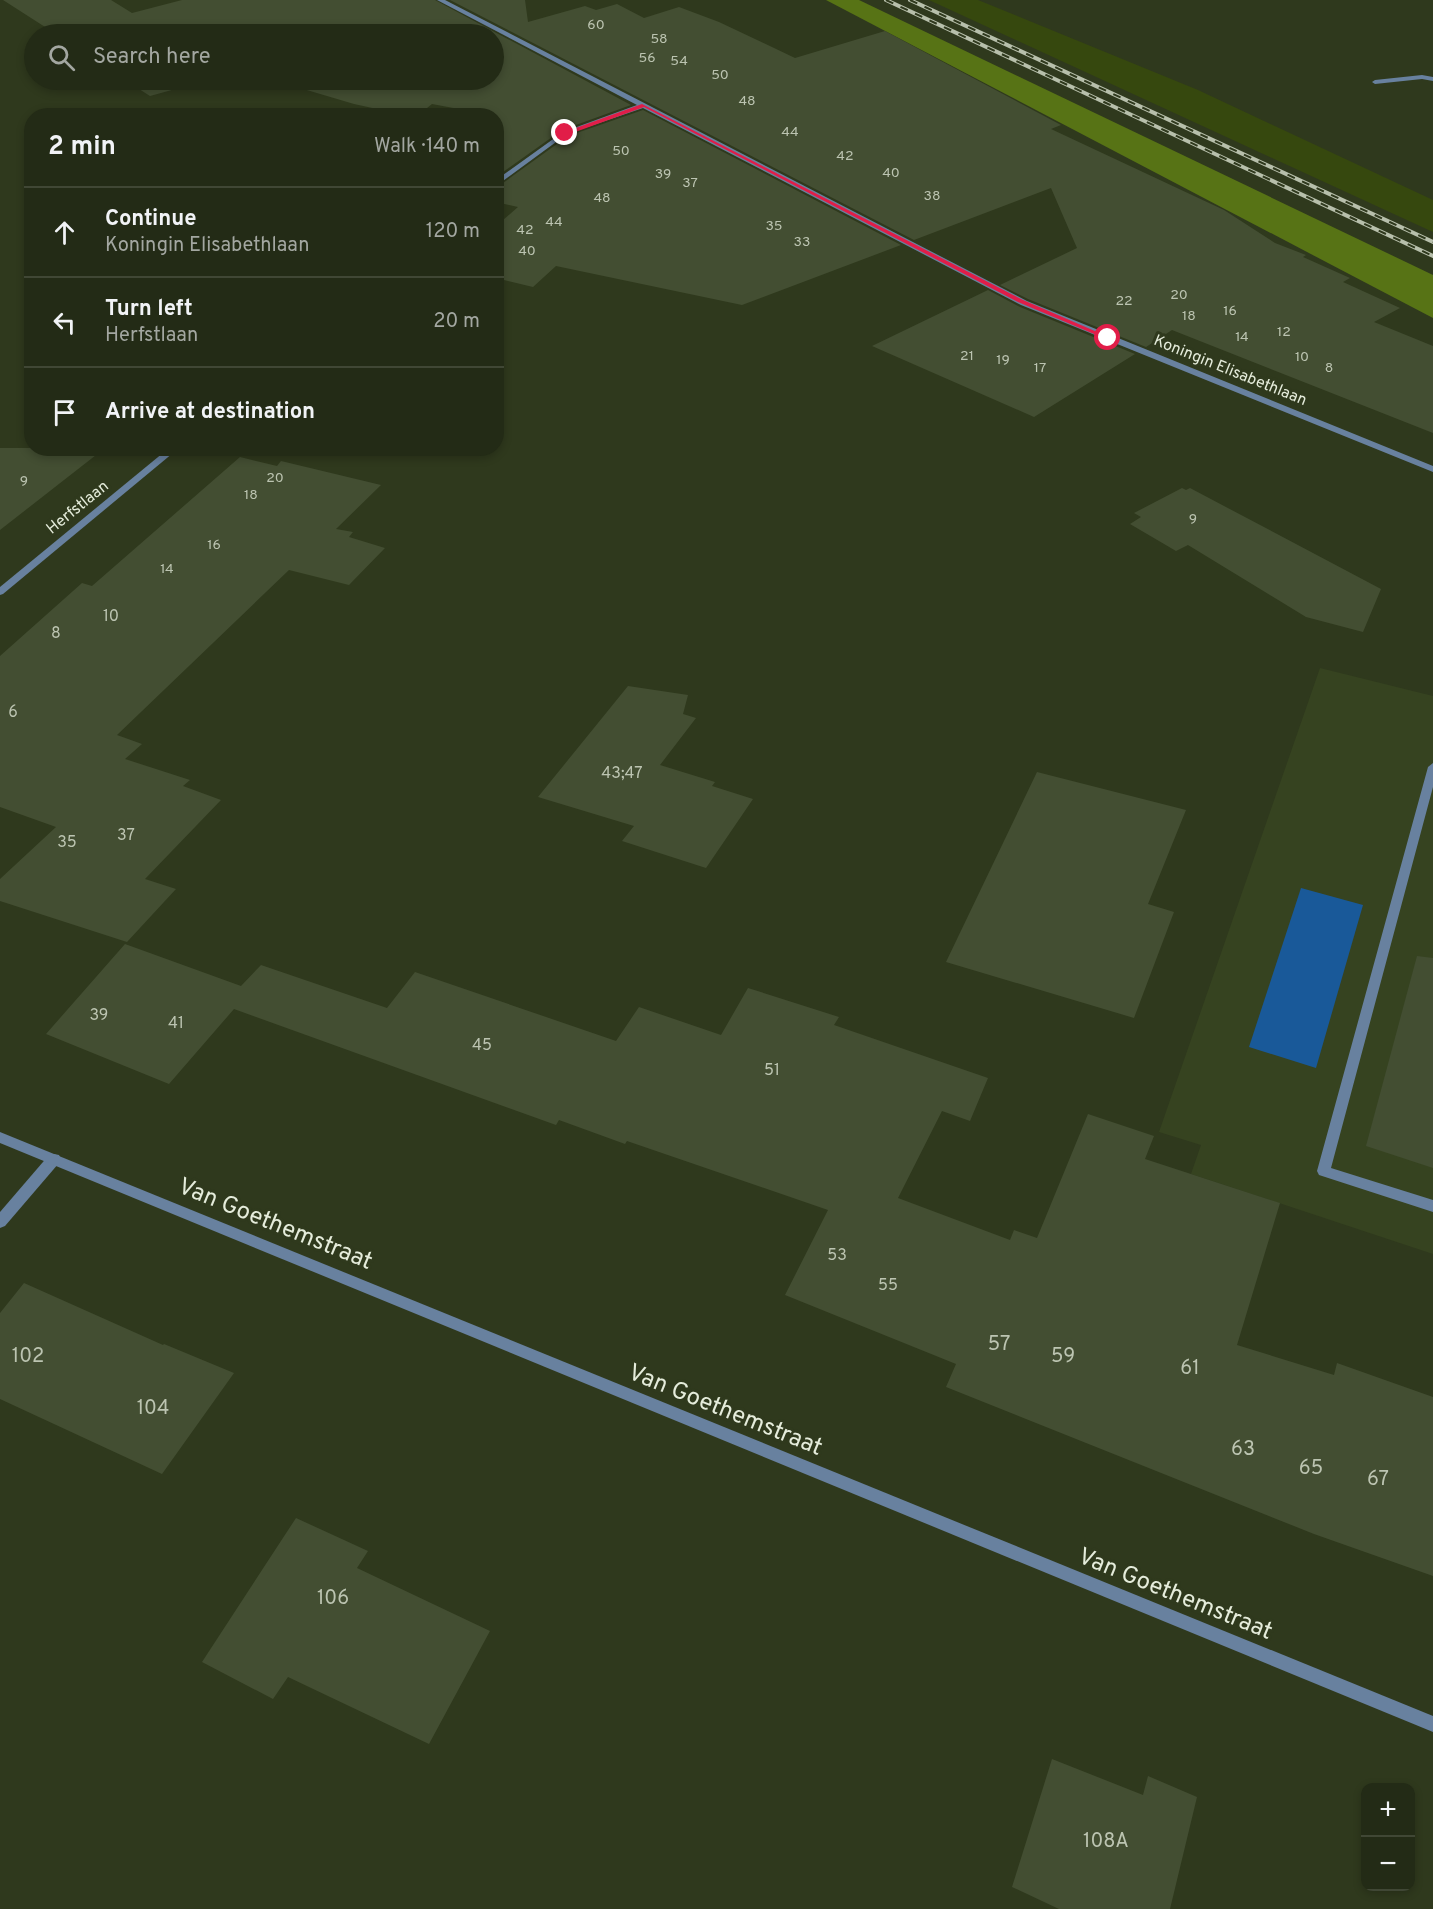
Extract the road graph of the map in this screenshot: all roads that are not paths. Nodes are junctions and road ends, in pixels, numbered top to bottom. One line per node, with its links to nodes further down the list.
1 (440, 0): 2 (street, Koningin Elisabethlaan)
2 (487, 24)
3 (504, 33): 6 (street, Koningin Elisabethlaan)
4 (1433, 78): 5 (street)
5 (1374, 82)
6 (644, 105): 7 (street); 9 (street, Koningin Elisabethlaan)
7 (504, 178)
8 (165, 456): 10 (street, Herfstlaan)
9 (1433, 469)
10 (0, 592)
11 (1433, 767): 14 (street)
12 (0, 1137): 13 (street, Van Goethemstraat)
13 (54, 1159): 15 (street); 16 (street, Van Goethemstraat)
14 (1433, 1206)
15 (0, 1222)
16 (1433, 1724)

